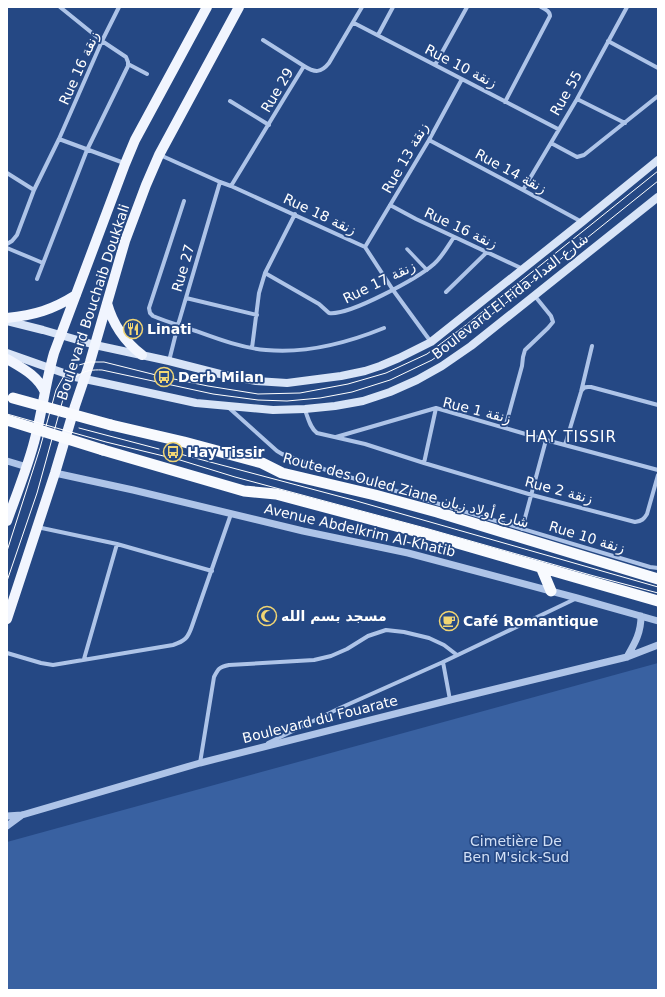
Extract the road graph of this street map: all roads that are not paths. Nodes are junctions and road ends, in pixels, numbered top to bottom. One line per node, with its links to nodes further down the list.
1 (60, 7): 13 (street)
2 (119, 7): 13 (street, Rue 16 زنقة)
3 (207, 7): 34 (main road, Boulevard Bouchaib Doukkali)
4 (239, 7): 32 (main road, Boulevard Bouchaib Doukkali)
5 (362, 7): 10 (street, Rue 29)
6 (393, 7): 11 (street)
7 (467, 7): 17 (street)
8 (541, 7): 24 (street)
9 (627, 7): 14 (street, Rue 55)
10 (354, 23): 11 (street, Rue 10 زنقة); 16 (street, Rue 29)
11 (378, 35): 17 (street, Rue 10 زنقة)
12 (263, 40): 16 (street)
13 (102, 41): 15 (street); 28 (street, Rue 16 زنقة)
14 (608, 41): 18 (street); 22 (street, Rue 55)
15 (128, 64): 19 (street); 31 (street)
16 (304, 66): 26 (street, Rue 29)
17 (435, 66): 20 (street, Rue 10 زنقة)
18 (658, 68)
19 (147, 74)
20 (462, 79): 24 (street, Rue 10 زنقة); 29 (street, Rue 13 زنقة)
21 (658, 96): 25 (street)
22 (577, 99): 25 (street); 27 (street, Rue 55)
23 (230, 101): 26 (street)
24 (506, 102): 27 (street, Rue 10 زنقة)
25 (625, 124): 30 (street)
26 (269, 125): 37 (street, Rue 29)
27 (558, 129): 30 (street, Rue 55)
28 (59, 139): 31 (street); 38 (street, Rue 16 زنقة)
29 (429, 140): 39 (street, Rue 14 زنقة); 42 (street, Rue 13 زنقة)
30 (551, 143): 39 (street, Rue 55)
31 (87, 150): 34 (street); 51 (street)
32 (159, 155): 36 (street, Rue 18 زنقة); 61 (main road, Boulevard Bouchaib Doukkali)
33 (658, 160): 44 (main road, Boulevard El Fida شارع الفداء)
34 (125, 164): 59 (main road, Boulevard Bouchaib Doukkali)
35 (7, 173): 38 (street)
36 (220, 182): 37 (street, Rue 18 زنقة); 60 (street, Rue 27)
37 (231, 186): 43 (street, Rue 18 زنقة)
38 (34, 190): 46 (street, Rue 16 زنقة)
39 (523, 190): 44 (street, Rue 14 زنقة)
40 (658, 197): 58 (main road, Boulevard El Fida شارع الفداء)
41 (184, 201): 65 (street)
42 (390, 205): 45 (street, Rue 16 زنقة); 47 (street, Rue 13 زنقة)
43 (295, 214): 47 (street, Rue 18 زنقة); 54 (street)
44 (582, 222): 52 (main road, Boulevard El Fida شارع الفداء)
45 (454, 237): 50 (street, Rue 16 زنقة); 53 (street, Rue 17 زنقة)
46 (7, 244)
47 (365, 247): 56 (street, Rue 18 زنقة)
48 (7, 248): 51 (street)
49 (407, 250): 53 (street, Rue 17 زنقة)
50 (487, 252): 52 (street, Rue 16 زنقة); 57 (street)
51 (43, 263): 55 (street)
52 (523, 269): 68 (main road, Boulevard El Fida شارع الفداء)
53 (427, 270): 56 (street, Rue 17 زنقة)
54 (265, 273): 56 (street, Rue 17 زنقة); 62 (street)
55 (37, 279)
56 (393, 290): 68 (street, Rue 18 زنقة)
57 (446, 292)
58 (534, 295): 84 (main road, Boulevard El Fida شارع الفداء); 86 (street)
59 (76, 296): 63 (main road); 67 (main road, Boulevard Bouchaib Doukkali)
60 (186, 298): 62 (street); 65 (street, Rue 27)
61 (107, 304): 69 (main road, Boulevard Bouchaib Doukkali); 73 (main road)
62 (257, 315): 71 (street)
63 (7, 318)
64 (7, 321): 67 (main road, Boulevard El Fida شارع الفداء)
65 (178, 325): 71 (street); 75 (street, Rue 27)
66 (384, 328): 71 (street)
67 (60, 335): 69 (main road, Boulevard El Fida شارع الفداء); 76 (main road, Boulevard Bouchaib Doukkali)
68 (431, 342): 75 (main road, Boulevard El Fida شارع الفداء)
69 (95, 345): 73 (main road, Boulevard El Fida شارع الفداء); 77 (main road, Boulevard Bouchaib Doukkali)
70 (592, 346): 79 (street)
71 (252, 348)
72 (7, 353): 76 (main road, Boulevard El Fida شارع الفداء)
73 (142, 355): 75 (main road, Boulevard El Fida شارع الفداء)
74 (7, 359): 78 (main road)
75 (168, 361)
76 (50, 368): 77 (main road, Boulevard El Fida شارع الفداء); 78 (main road, Boulevard Bouchaib Doukkali)
77 (84, 379): 82 (main road, Boulevard El Fida شارع الفداء); 94 (main road, Boulevard Bouchaib Doukkali)
78 (44, 392): 92 (main road, Boulevard Bouchaib Doukkali)
79 (581, 392): 81 (street); 89 (street)
80 (10, 397): 105 (highway, Route des Ouled Ziane شارع أولاد زيان, bridge)
81 (658, 405)
82 (226, 406): 84 (main road, Boulevard El Fida شارع الفداء); 100 (street, Rue 10 زنقة)
83 (436, 408): 86 (street, Rue 1 زنقة); 87 (street); 91 (street, Rue 1 زنقة)
84 (304, 409): 87 (street, Rue 2 زنقة)
85 (7, 420): 102 (highway, bridge)
86 (505, 428): 88 (street, Rue 1 زنقة)
87 (336, 437): 91 (street, Rue 2 زنقة)
88 (546, 440): 89 (street, Rue 1 زنقة); 96 (street)
89 (565, 445): 93 (street, Rue 1 زنقة)
90 (7, 461): 92 (street)
91 (424, 463): 96 (street, Rue 2 زنقة)
92 (27, 467): 98 (main road, Boulevard Bouchaib Doukkali)
93 (658, 470)
94 (55, 473): 97 (street, Avenue Abdelkrim Al-Khatib); 99 (main road, Boulevard Bouchaib Doukkali)
95 (658, 475): 96 (street, Rue 2 زنقة)
96 (532, 495): 100 (street)
97 (231, 514): 104 (street); 106 (street, Avenue Abdelkrim Al-Khatib)
98 (8, 517)
99 (36, 527): 101 (street); 110 (main road, Boulevard Bouchaib Doukkali)
100 (522, 529): 103 (street, Rue 10 زنقة)
101 (117, 544): 104 (street); 116 (street)
102 (541, 567): 106 (highway); 108 (highway)
103 (658, 568)
104 (212, 571): 116 (street)
105 (658, 578)
106 (551, 591): 107 (street, Avenue Abdelkrim Al-Khatib)
107 (577, 598): 109 (street, Avenue Abdelkrim Al-Khatib); 114 (street)
108 (658, 601)
109 (641, 616): 111 (street, Avenue Abdelkrim Al-Khatib); 115 (street)
110 (7, 619)
111 (658, 621)
112 (658, 645): 115 (street, Boulevard du Fouarate)
113 (7, 653): 116 (street)
114 (457, 655): 117 (street); 120 (street)
115 (627, 657): 118 (street, Boulevard du Fouarate)
116 (84, 659)
117 (443, 662): 118 (street); 119 (street)
118 (450, 700): 119 (street, Boulevard du Fouarate)
119 (256, 749): 120 (street, Boulevard du Fouarate)
120 (200, 763): 121 (street, Boulevard du Fouarate)
121 (22, 815): 122 (street, Boulevard du Fouarate); 123 (street, Boulevard du Fouarate)
122 (7, 816)
123 (7, 826)

